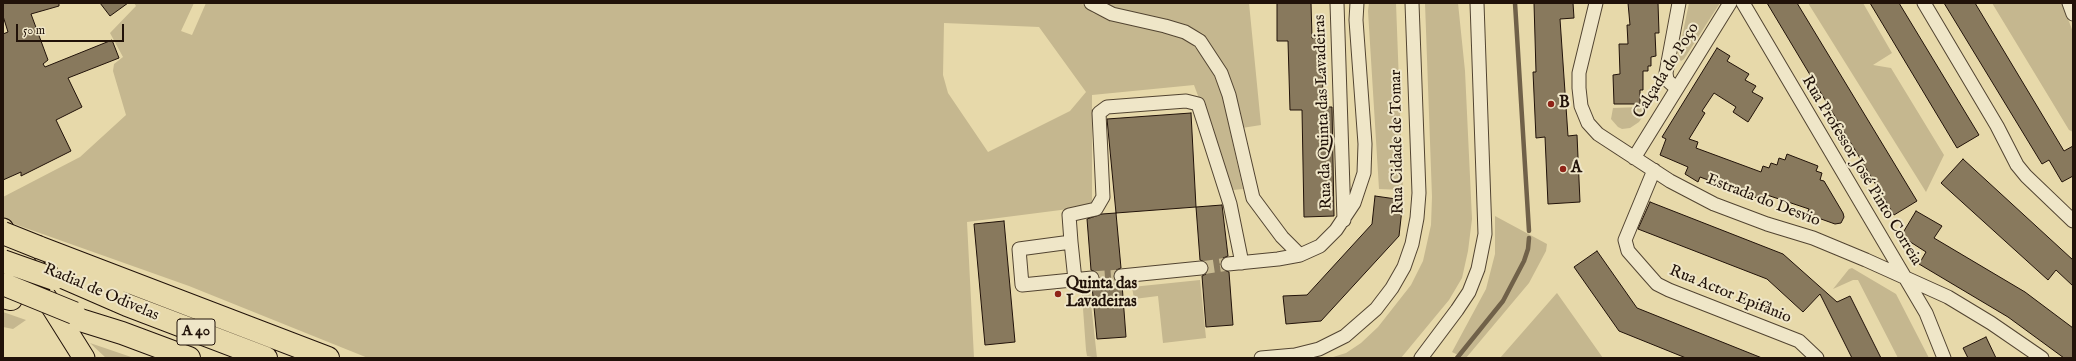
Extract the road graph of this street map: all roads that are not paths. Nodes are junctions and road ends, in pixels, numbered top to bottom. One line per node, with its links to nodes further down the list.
1 (1090, 3): 22 (street)
2 (1337, 3): 16 (street, Rua da Quinta das Lavadeiras)
3 (1357, 3): 16 (street)
4 (1412, 3): 37 (street, Rua Cidade de Tomar)
5 (1477, 3): 38 (street)
6 (1596, 3): 14 (street, Estrada do Desvio)
7 (1679, 3): 13 (street)
8 (1730, 3): 13 (street, Calçada do Poço)
9 (1743, 3): 29 (street, Rua Professor José Pinto Correia)
10 (1924, 3): 17 (street)
11 (2070, 3): 12 (street)
12 (2073, 14)
13 (1676, 88): 14 (street, Calçada do Poço)
14 (1634, 158): 15 (street, Estrada do Desvio)
15 (1654, 170): 29 (street, Estrada do Desvio); 39 (street, Rua Actor Epifânio)
16 (1344, 220): 22 (street)
17 (2073, 221)
18 (3, 229): 33 (main road)
19 (3, 233): 36 (highway, bridge)
20 (1071, 242): 24 (street); 31 (street); 31 (street)
21 (3, 251): 27 (highway, Radial de Odivelas)
22 (1300, 255): 24 (street)
23 (3, 261): 27 (highway, bridge)
24 (1242, 263): 25 (street)
25 (1228, 264)
26 (1201, 268): 28 (street)
27 (52, 275): 35 (highway, Radial de Odivelas / A 40)
28 (1121, 276)
29 (1904, 276): 40 (street, Rua Professor José Pinto Correia); 41 (street, Estrada do Desvio)
30 (1092, 278): 31 (street)
31 (1075, 280)
32 (6, 293): 34 (highway, Radial de Odivelas / A 40)
33 (84, 358)
34 (189, 358)
35 (266, 358)
36 (328, 358)
37 (1262, 358)
38 (1421, 358)
39 (1817, 358)
40 (1944, 358)
41 (2042, 358)

